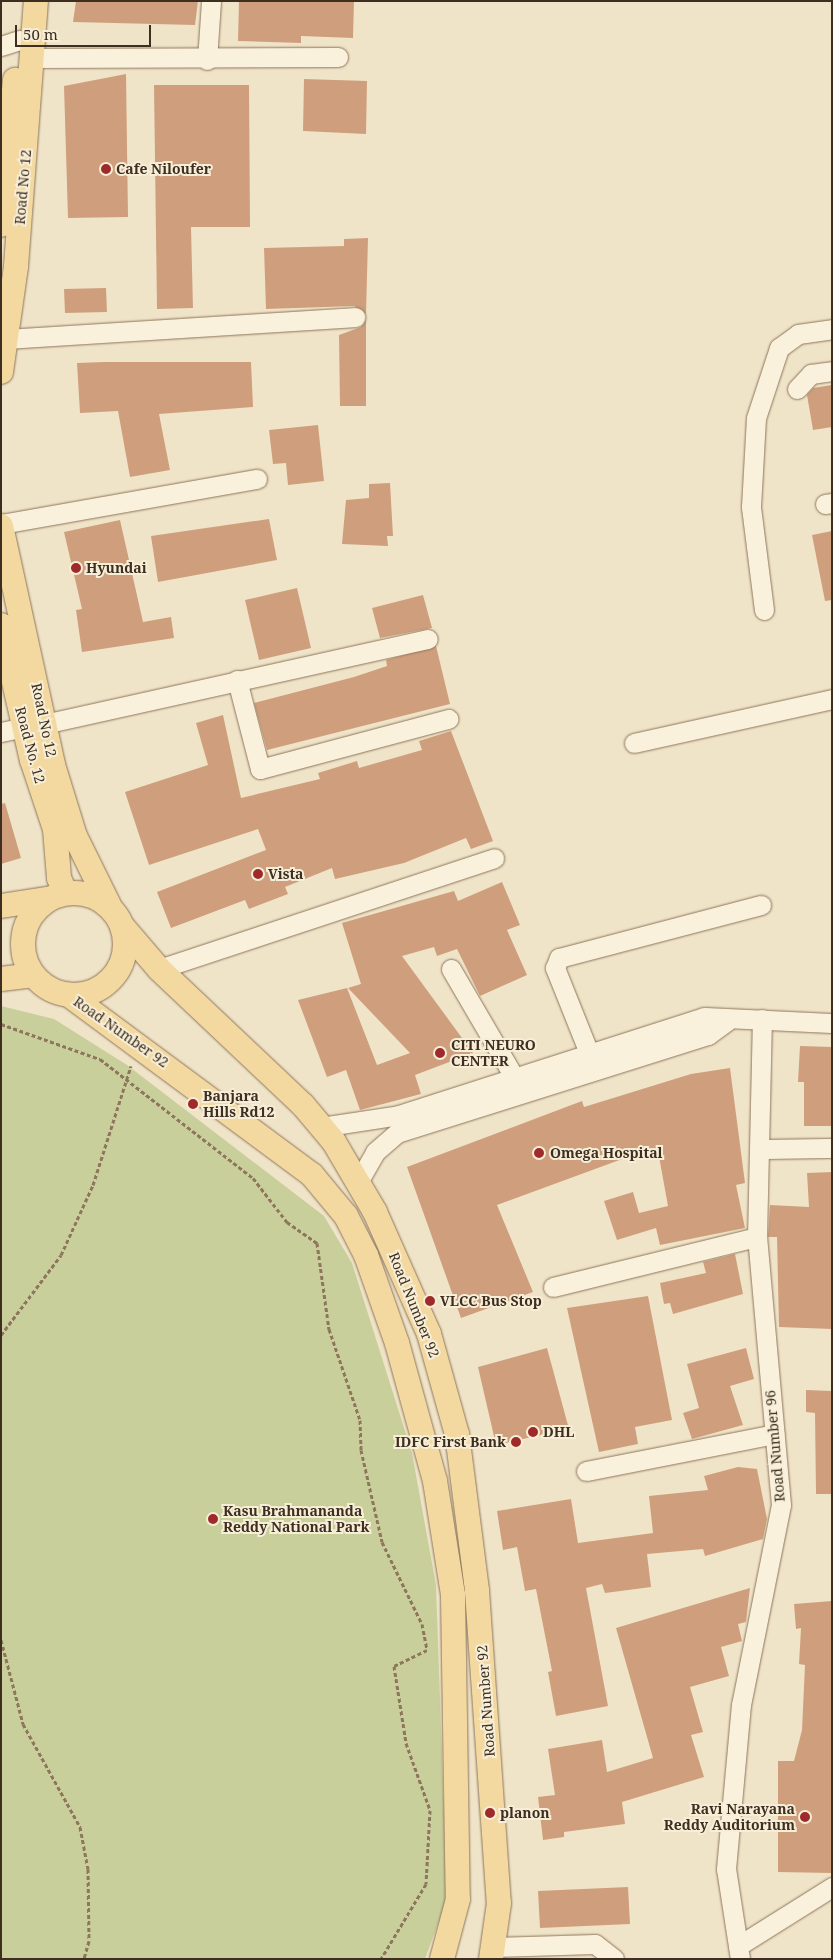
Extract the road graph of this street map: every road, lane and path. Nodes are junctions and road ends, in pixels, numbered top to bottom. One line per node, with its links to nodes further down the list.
1 (21, 1): 4 (main road)
2 (36, 1): 4 (main road, Road No 12)
3 (211, 1): 6 (street)
4 (18, 48): 6 (street); 7 (main road); 10 (main road, Road No 12)
5 (338, 57): 6 (street)
6 (207, 60)
7 (1, 225)
8 (356, 317): 10 (street)
9 (832, 329): 16 (street)
10 (7, 339): 12 (main road, Road No 12)
11 (832, 371): 13 (street)
12 (1, 372)
13 (797, 389)
14 (258, 479): 15 (street)
15 (1, 526): 22 (main road, Road No 12)
16 (764, 610)
17 (2, 633): 22 (main road, Road No. 12)
18 (428, 639): 19 (street)
19 (237, 680): 21 (street); 22 (street)
20 (832, 699): 24 (street)
21 (448, 719)
22 (34, 725): 23 (street); 26 (main road, Road No. 12); 28 (main road, Road No 12)
23 (1, 732)
24 (634, 743)
25 (494, 858): 31 (street)
26 (56, 896): 28 (main road); 29 (main road); 33 (main road)
27 (760, 904): 41 (street)
28 (109, 905): 30 (main road)
29 (1, 906)
30 (123, 927): 31 (main road, Road Number 92); 35 (main road)
31 (159, 969): 44 (main road, Road Number 92)
32 (451, 969): 42 (street)
33 (32, 975): 34 (main road); 35 (main road)
34 (1, 979)
35 (69, 995): 40 (main road, Road Number 92)
36 (762, 1019): 37 (street); 39 (street); 46 (street, Road Number 96)
37 (727, 1021): 41 (street); 47 (street)
38 (1, 1024): 43 (path)
39 (832, 1024)
40 (138, 1045): 43 (path); 52 (main road, Road Number 92)
41 (589, 1053): 42 (street)
42 (514, 1077): 44 (street)
43 (126, 1079): 51 (path); 62 (path)
44 (322, 1127): 47 (main road, Road Number 92)
45 (832, 1148): 46 (street)
46 (760, 1149): 48 (street, Road Number 96)
47 (358, 1182): 50 (main road, Road Number 92)
48 (757, 1237): 49 (street); 53 (street, Road Number 96)
49 (552, 1287)
50 (429, 1334): 52 (main road); 56 (main road, Road Number 92)
51 (1, 1335)
52 (397, 1343): 57 (main road, Road Number 92)
53 (774, 1434): 54 (street); 59 (street, Road Number 96)
54 (586, 1471)
55 (1, 1640): 61 (path)
56 (486, 1687): 57 (main road); 60 (main road, Road Number 92)
57 (455, 1688): 63 (main road, Road Number 92)
58 (832, 1887): 59 (street)
59 (739, 1952)
60 (492, 1953): 64 (street)
61 (84, 1959)
62 (381, 1959)
63 (442, 1959)
64 (614, 1959)

